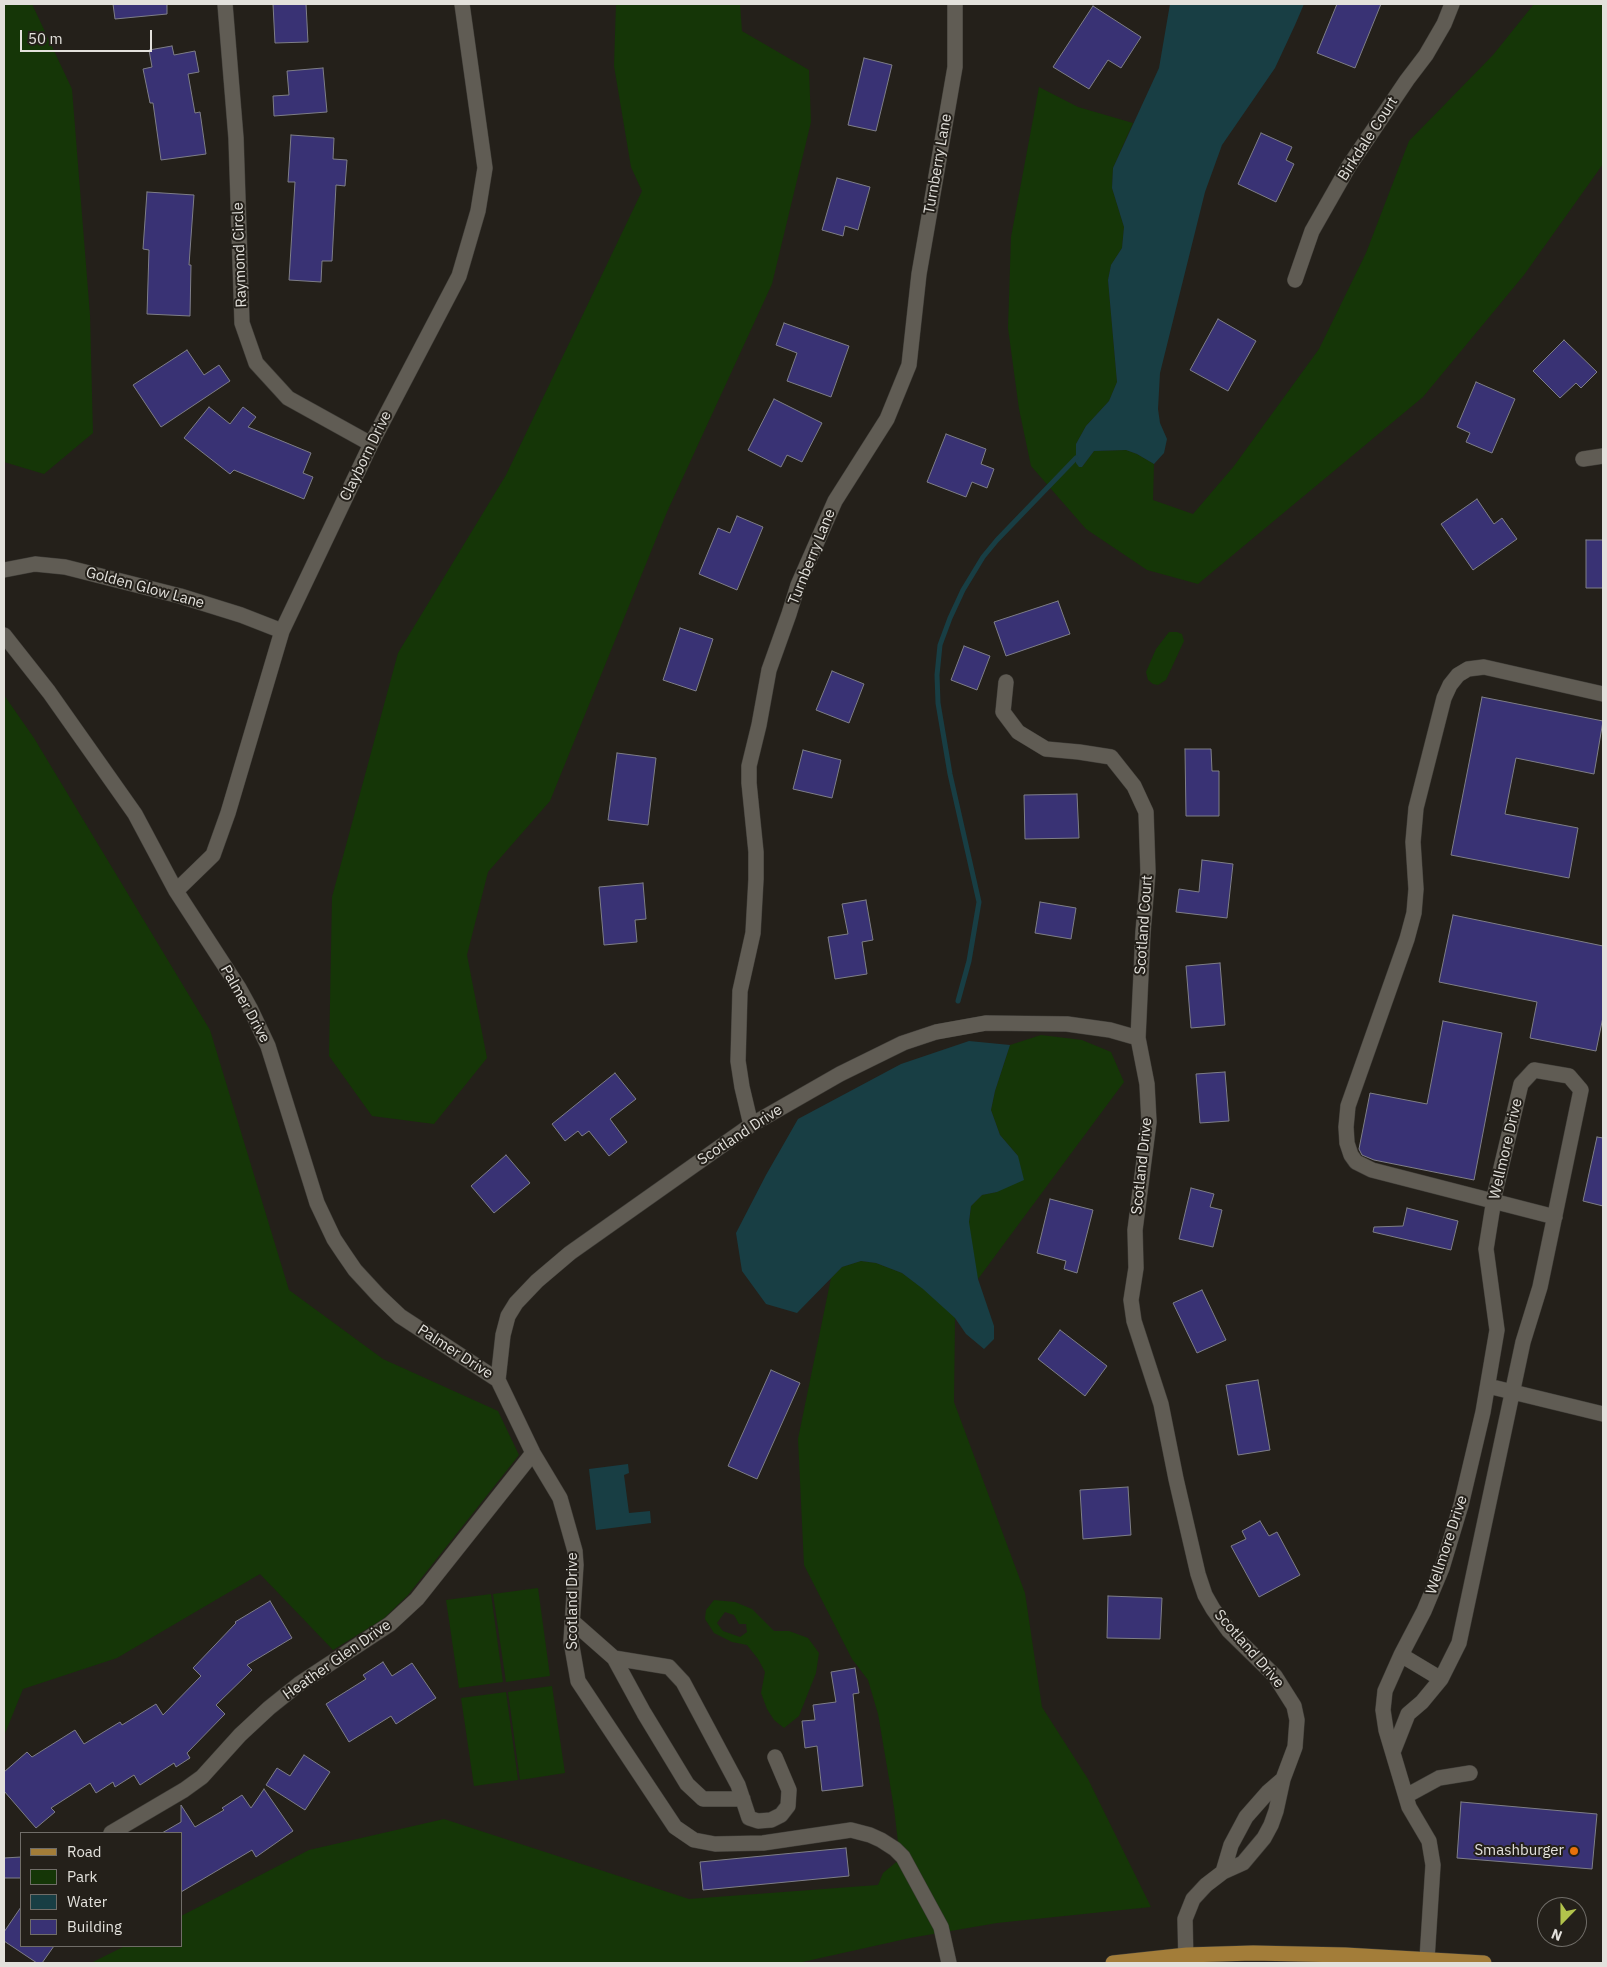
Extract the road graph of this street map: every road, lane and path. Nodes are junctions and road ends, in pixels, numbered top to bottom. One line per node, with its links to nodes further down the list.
1 (225, 4): 6 (street, Raymond Circle)
2 (462, 4): 6 (street, Clayborn Drive)
3 (955, 4): 16 (street, Turnberry Lane)
4 (1452, 4): 5 (street, Birkdale Court)
5 (1295, 280)
6 (371, 444): 10 (street, Clayborn Drive)
7 (1603, 456): 8 (street)
8 (1583, 459)
9 (4, 570): 10 (street, Golden Glow Lane)
10 (282, 631): 14 (street, Clayborn Drive)
11 (4, 635): 14 (street, Palmer Drive)
12 (1006, 682): 15 (street, Scotland Court)
13 (1603, 694): 17 (street)
14 (176, 891): 19 (street, Palmer Drive)
15 (1138, 1038): 16 (street, Scotland Drive); 31 (street, Scotland Drive)
16 (750, 1125): 19 (street, Scotland Drive)
17 (1494, 1200): 18 (street); 18 (street, Wellmore Drive); 20 (street, Wellmore Drive)
18 (1555, 1217): 21 (street, Wellmore Drive)
19 (498, 1380): 23 (street, Scotland Drive)
20 (1488, 1386): 21 (street); 25 (street, Wellmore Drive)
21 (1512, 1392): 22 (street); 27 (street, Wellmore Drive)
22 (1603, 1414)
23 (533, 1453): 24 (street, Scotland Drive); 34 (street, Heather Glen Drive)
24 (572, 1621): 26 (street); 38 (street, Scotland Drive)
25 (1401, 1655): 27 (street); 28 (street, Wellmore Drive)
26 (614, 1658): 33 (street); 33 (street)
27 (1441, 1679): 28 (street, Wellmore Drive)
28 (1393, 1752): 32 (street, Wellmore Drive)
29 (776, 1758): 33 (street)
30 (1470, 1774): 32 (street)
31 (1283, 1779): 35 (street, Scotland Drive); 35 (street, Scotland Drive)
32 (1406, 1796): 37 (street, Wellmore Drive)
33 (743, 1799)
34 (113, 1832)
35 (1223, 1872): 36 (street, Scotland Drive)
36 (1186, 1959): 37 (main road); 39 (main road)
37 (1427, 1959): 40 (main road)
38 (949, 1963)
39 (1113, 1963)
40 (1484, 1963)

